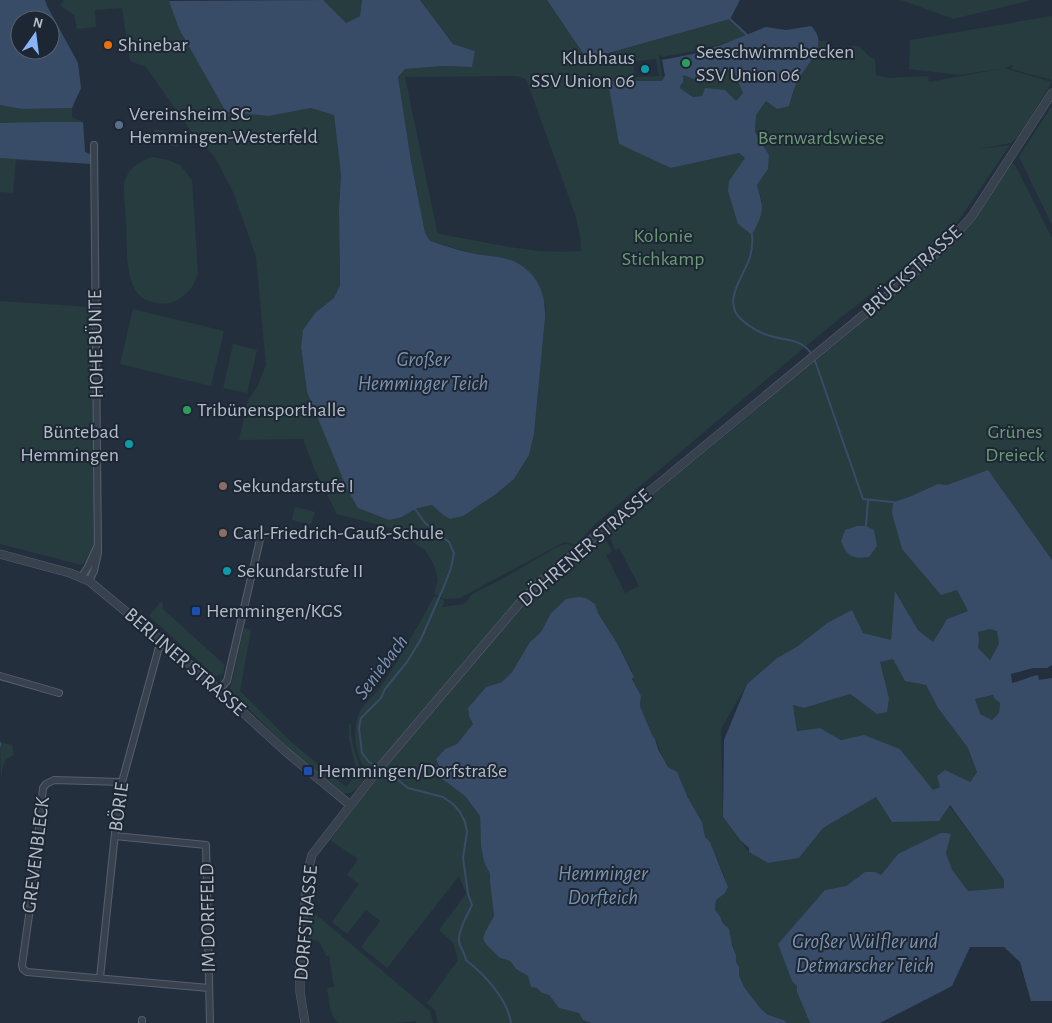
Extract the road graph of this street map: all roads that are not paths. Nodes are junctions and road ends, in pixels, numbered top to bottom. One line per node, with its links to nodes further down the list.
1 (1052, 93): 3 (street, BRÜCKSTRASSE)
2 (94, 145): 6 (street, HOHE BÜNTE)
3 (808, 360): 12 (street, DÖHRENER STRASSE)
4 (261, 535): 9 (street)
5 (0, 554): 6 (street, BERLINER STRASSE)
6 (85, 579): 7 (street, BERLINER STRASSE)
7 (164, 642): 9 (street, BERLINER STRASSE); 11 (street, BÖRIE)
8 (0, 676): 10 (street)
9 (219, 690): 12 (street, BERLINER STRASSE)
10 (59, 692)
11 (122, 782): 13 (street, BÖRIE); 14 (street, GREVENBLECK)
12 (350, 805): 17 (street, DORFSTRASSE)
13 (115, 836): 14 (street, BÖRIE); 15 (street, IM DORFFELD)
14 (100, 978): 15 (street)
15 (209, 988): 16 (street, IM DORFFELD)
16 (210, 1023)
17 (305, 1023)

